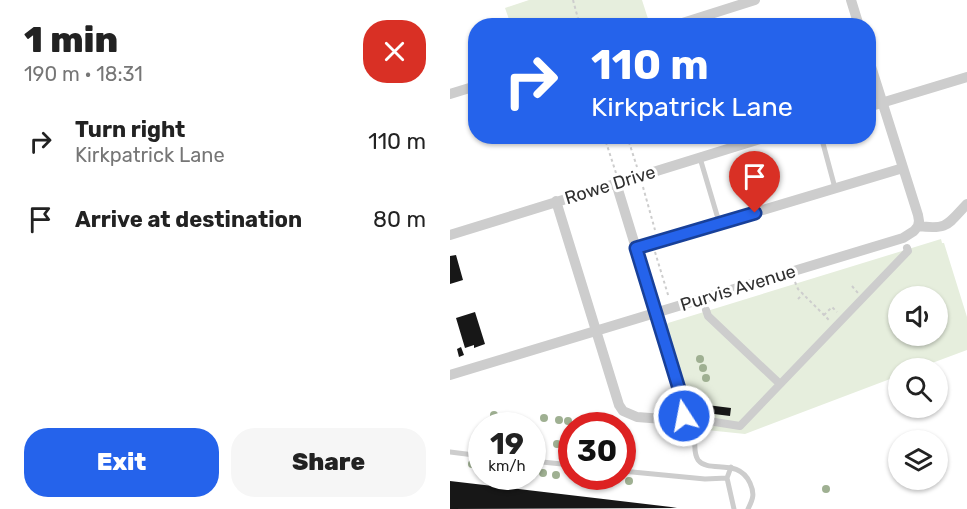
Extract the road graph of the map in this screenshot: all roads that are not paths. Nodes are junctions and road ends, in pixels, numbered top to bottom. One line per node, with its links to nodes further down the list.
1 (755, 0): 3 (street)
2 (851, 0): 4 (street)
3 (698, 18)
4 (857, 18)
5 (967, 77): 9 (street)
6 (876, 81): 9 (street)
7 (468, 88): 8 (street)
8 (450, 94)
9 (883, 102): 10 (street); 14 (street)
10 (876, 104)
11 (745, 144): 13 (street, Rowe Drive)
12 (822, 144): 16 (lane)
13 (700, 158): 15 (street, Rowe Drive); 19 (lane)
14 (903, 168): 16 (street); 20 (street)
15 (616, 178): 17 (street, Rowe Drive); 22 (street)
16 (836, 188): 19 (street)
17 (556, 201): 21 (street, Rowe Drive); 26 (street)
18 (967, 204): 20 (street)
19 (719, 223): 22 (street)
20 (918, 226): 25 (street, Purvis Avenue)
21 (450, 235)
22 (636, 248): 25 (street)
23 (907, 248): 28 (street)
24 (706, 310): 28 (street)
25 (656, 314): 26 (street, Purvis Avenue); 29 (street)
26 (596, 332): 27 (street, Purvis Avenue); 29 (street)
27 (450, 375)
28 (780, 384): 29 (street)
29 (683, 417): 32 (lane)
30 (450, 452): 31 (lane)
31 (468, 454)
32 (731, 467): 34 (lane); 36 (lane)
33 (636, 472): 34 (lane)
34 (727, 478): 35 (lane)
35 (734, 509)
36 (748, 509)

